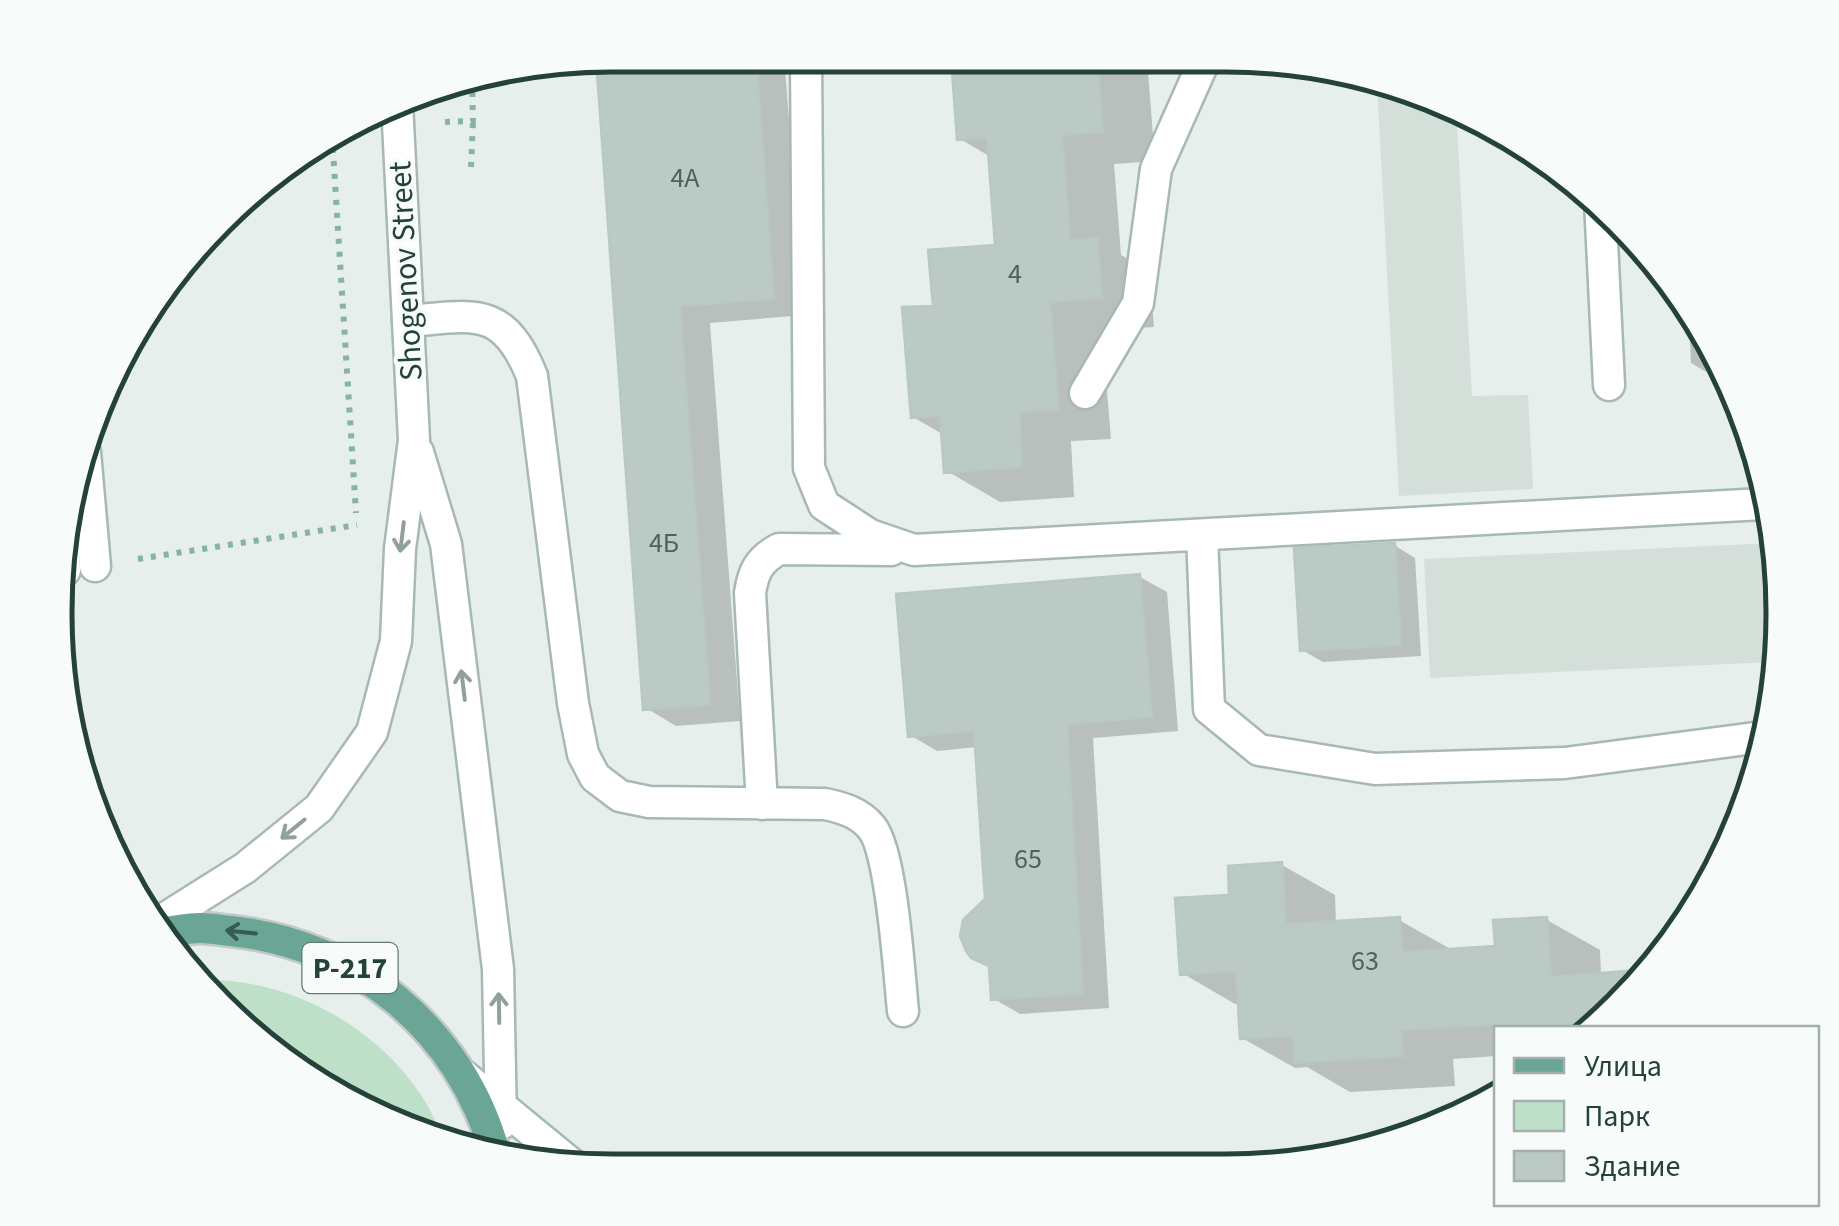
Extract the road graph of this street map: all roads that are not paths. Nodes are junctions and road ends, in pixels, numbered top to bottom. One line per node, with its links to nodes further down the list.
1 (806, 72): 11 (street)
2 (1199, 72): 7 (street)
3 (398, 118): 5 (street, Shogenov Street)
4 (1601, 225): 6 (street)
5 (408, 321): 8 (street, Shogenov Street); 13 (street)
6 (1609, 385)
7 (1084, 393)
8 (414, 440): 14 (street, one-way to 14); 18 (street, one-way to 8)
9 (1755, 504): 10 (street)
10 (1202, 535): 11 (street); 12 (street)
11 (914, 550): 13 (street)
12 (1751, 739)
13 (762, 804): 16 (street)
14 (166, 916)
15 (171, 923): 17 (main road, Р-217, one-way to 15)
16 (903, 1011)
17 (462, 1074): 18 (street); 19 (main road, Р-217)
18 (501, 1106): 20 (street); 21 (street)
19 (491, 1139)
20 (502, 1142)
21 (555, 1150)

